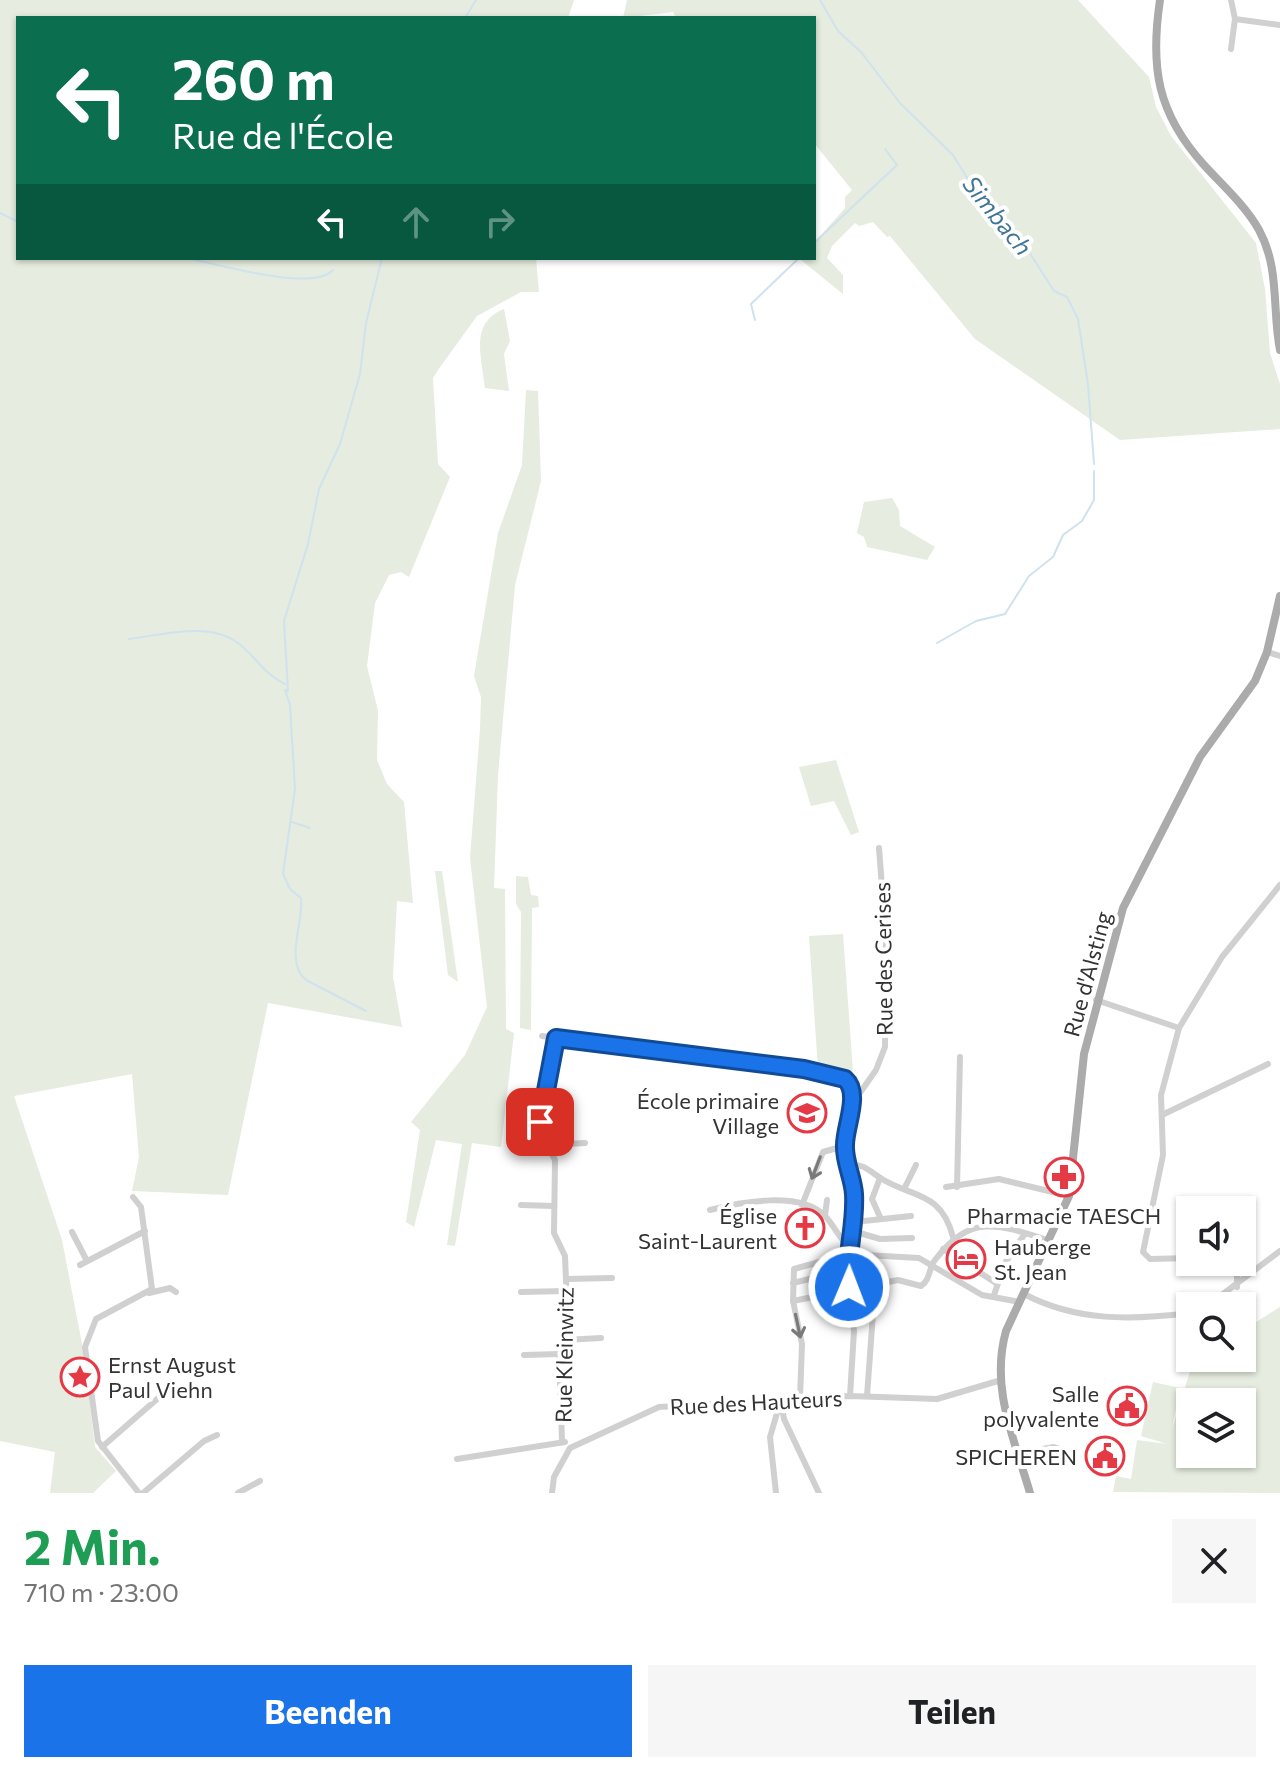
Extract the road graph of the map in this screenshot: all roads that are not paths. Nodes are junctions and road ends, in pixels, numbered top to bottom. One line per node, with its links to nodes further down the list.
1 (1160, 0): 6 (main road)
2 (1231, 0): 3 (street)
3 (1235, 19): 4 (street); 5 (street)
4 (1280, 25)
5 (1231, 49)
6 (1280, 350)
7 (1280, 598): 8 (main road, Rue d'Alsting)
8 (1267, 652): 9 (street); 12 (main road, Rue d'Alsting)
9 (1280, 656)
10 (879, 848): 18 (street, Rue des Cerises)
11 (1280, 885): 13 (street)
12 (1096, 1000): 13 (street); 29 (main road, Rue d'Alsting)
13 (1179, 1028): 19 (street)
14 (542, 1036): 15 (street)
15 (556, 1038): 18 (street); 21 (street, Rue Kleinwitz)
16 (960, 1057): 28 (street)
17 (1268, 1064): 19 (street)
18 (850, 1107): 22 (street)
19 (1162, 1115): 52 (street)
20 (585, 1143): 21 (street)
21 (548, 1145): 34 (street, Rue Kleinwitz)
22 (844, 1146): 23 (street); 33 (street, one-way to 33)
23 (847, 1165): 25 (street); 39 (street)
24 (916, 1165): 26 (street)
25 (880, 1178): 26 (street); 37 (street)
26 (905, 1187): 44 (street)
27 (946, 1187): 28 (street)
28 (957, 1187): 29 (street)
29 (1069, 1196): 47 (main road, Rue d'Alsting)
30 (133, 1197): 40 (street)
31 (827, 1200): 36 (street)
32 (521, 1205): 34 (street)
33 (802, 1205): 35 (street); 36 (street)
34 (554, 1206): 57 (street, Rue Kleinwitz)
35 (710, 1210)
36 (825, 1215): 49 (street)
37 (882, 1216): 38 (street); 39 (street)
38 (911, 1216)
39 (854, 1222): 41 (street)
40 (145, 1231): 42 (street); 67 (street)
41 (853, 1231): 46 (street); 49 (street)
42 (72, 1232)
43 (1024, 1235): 44 (street); 47 (street); 59 (street)
44 (953, 1237): 48 (street)
45 (912, 1238): 46 (street)
46 (880, 1239): 51 (street)
47 (1050, 1241): 69 (main road, Rue d'Alsting)
48 (943, 1249): 53 (street); 59 (street)
49 (849, 1250): 51 (street); 54 (street); 58 (street)
50 (1280, 1251): 62 (street)
51 (881, 1258): 53 (street)
52 (1176, 1258)
53 (932, 1264): 60 (street); 68 (street)
54 (846, 1270): 58 (street); 61 (street)
55 (1237, 1276): 62 (street)
56 (612, 1278): 57 (street)
57 (566, 1279): 63 (street, Rue Kleinwitz)
58 (793, 1283): 70 (street)
59 (996, 1283): 68 (street)
60 (875, 1286): 61 (street); 79 (street)
61 (849, 1287): 70 (street); 78 (street)
62 (1237, 1287): 66 (street)
63 (566, 1291): 65 (street); 73 (street, Rue Kleinwitz)
64 (176, 1292): 67 (street)
65 (521, 1292)
66 (1229, 1292)
67 (149, 1293): 84 (street)
68 (994, 1295): 69 (street)
69 (1022, 1298): 71 (street); 76 (main road, Rue d'Alsting)
70 (793, 1301): 80 (street, one-way to 80)
71 (1176, 1315)
72 (601, 1338): 73 (street)
73 (565, 1340): 74 (street, Rue Kleinwitz)
74 (559, 1354): 75 (street); 83 (street, Rue Kleinwitz)
75 (524, 1355)
76 (998, 1381): 79 (street, Rue des Hauteurs); 86 (main road)
77 (185, 1388): 84 (street)
78 (850, 1396): 79 (street, Rue des Hauteurs); 80 (street, Rue des Hauteurs)
79 (867, 1396)
80 (800, 1398): 81 (street, Rue des Hauteurs)
81 (781, 1402): 85 (street, Rue des Hauteurs); 93 (street); 94 (street)
82 (217, 1435): 90 (street)
83 (562, 1440): 85 (street); 88 (street)
84 (102, 1447): 90 (street)
85 (570, 1448): 92 (street)
86 (1018, 1453): 87 (street); 95 (main road)
87 (1069, 1453)
88 (457, 1459)
89 (260, 1481): 91 (street)
90 (141, 1493)
91 (238, 1493)
92 (552, 1493)
93 (776, 1493)
94 (819, 1493)
95 (1030, 1493)

